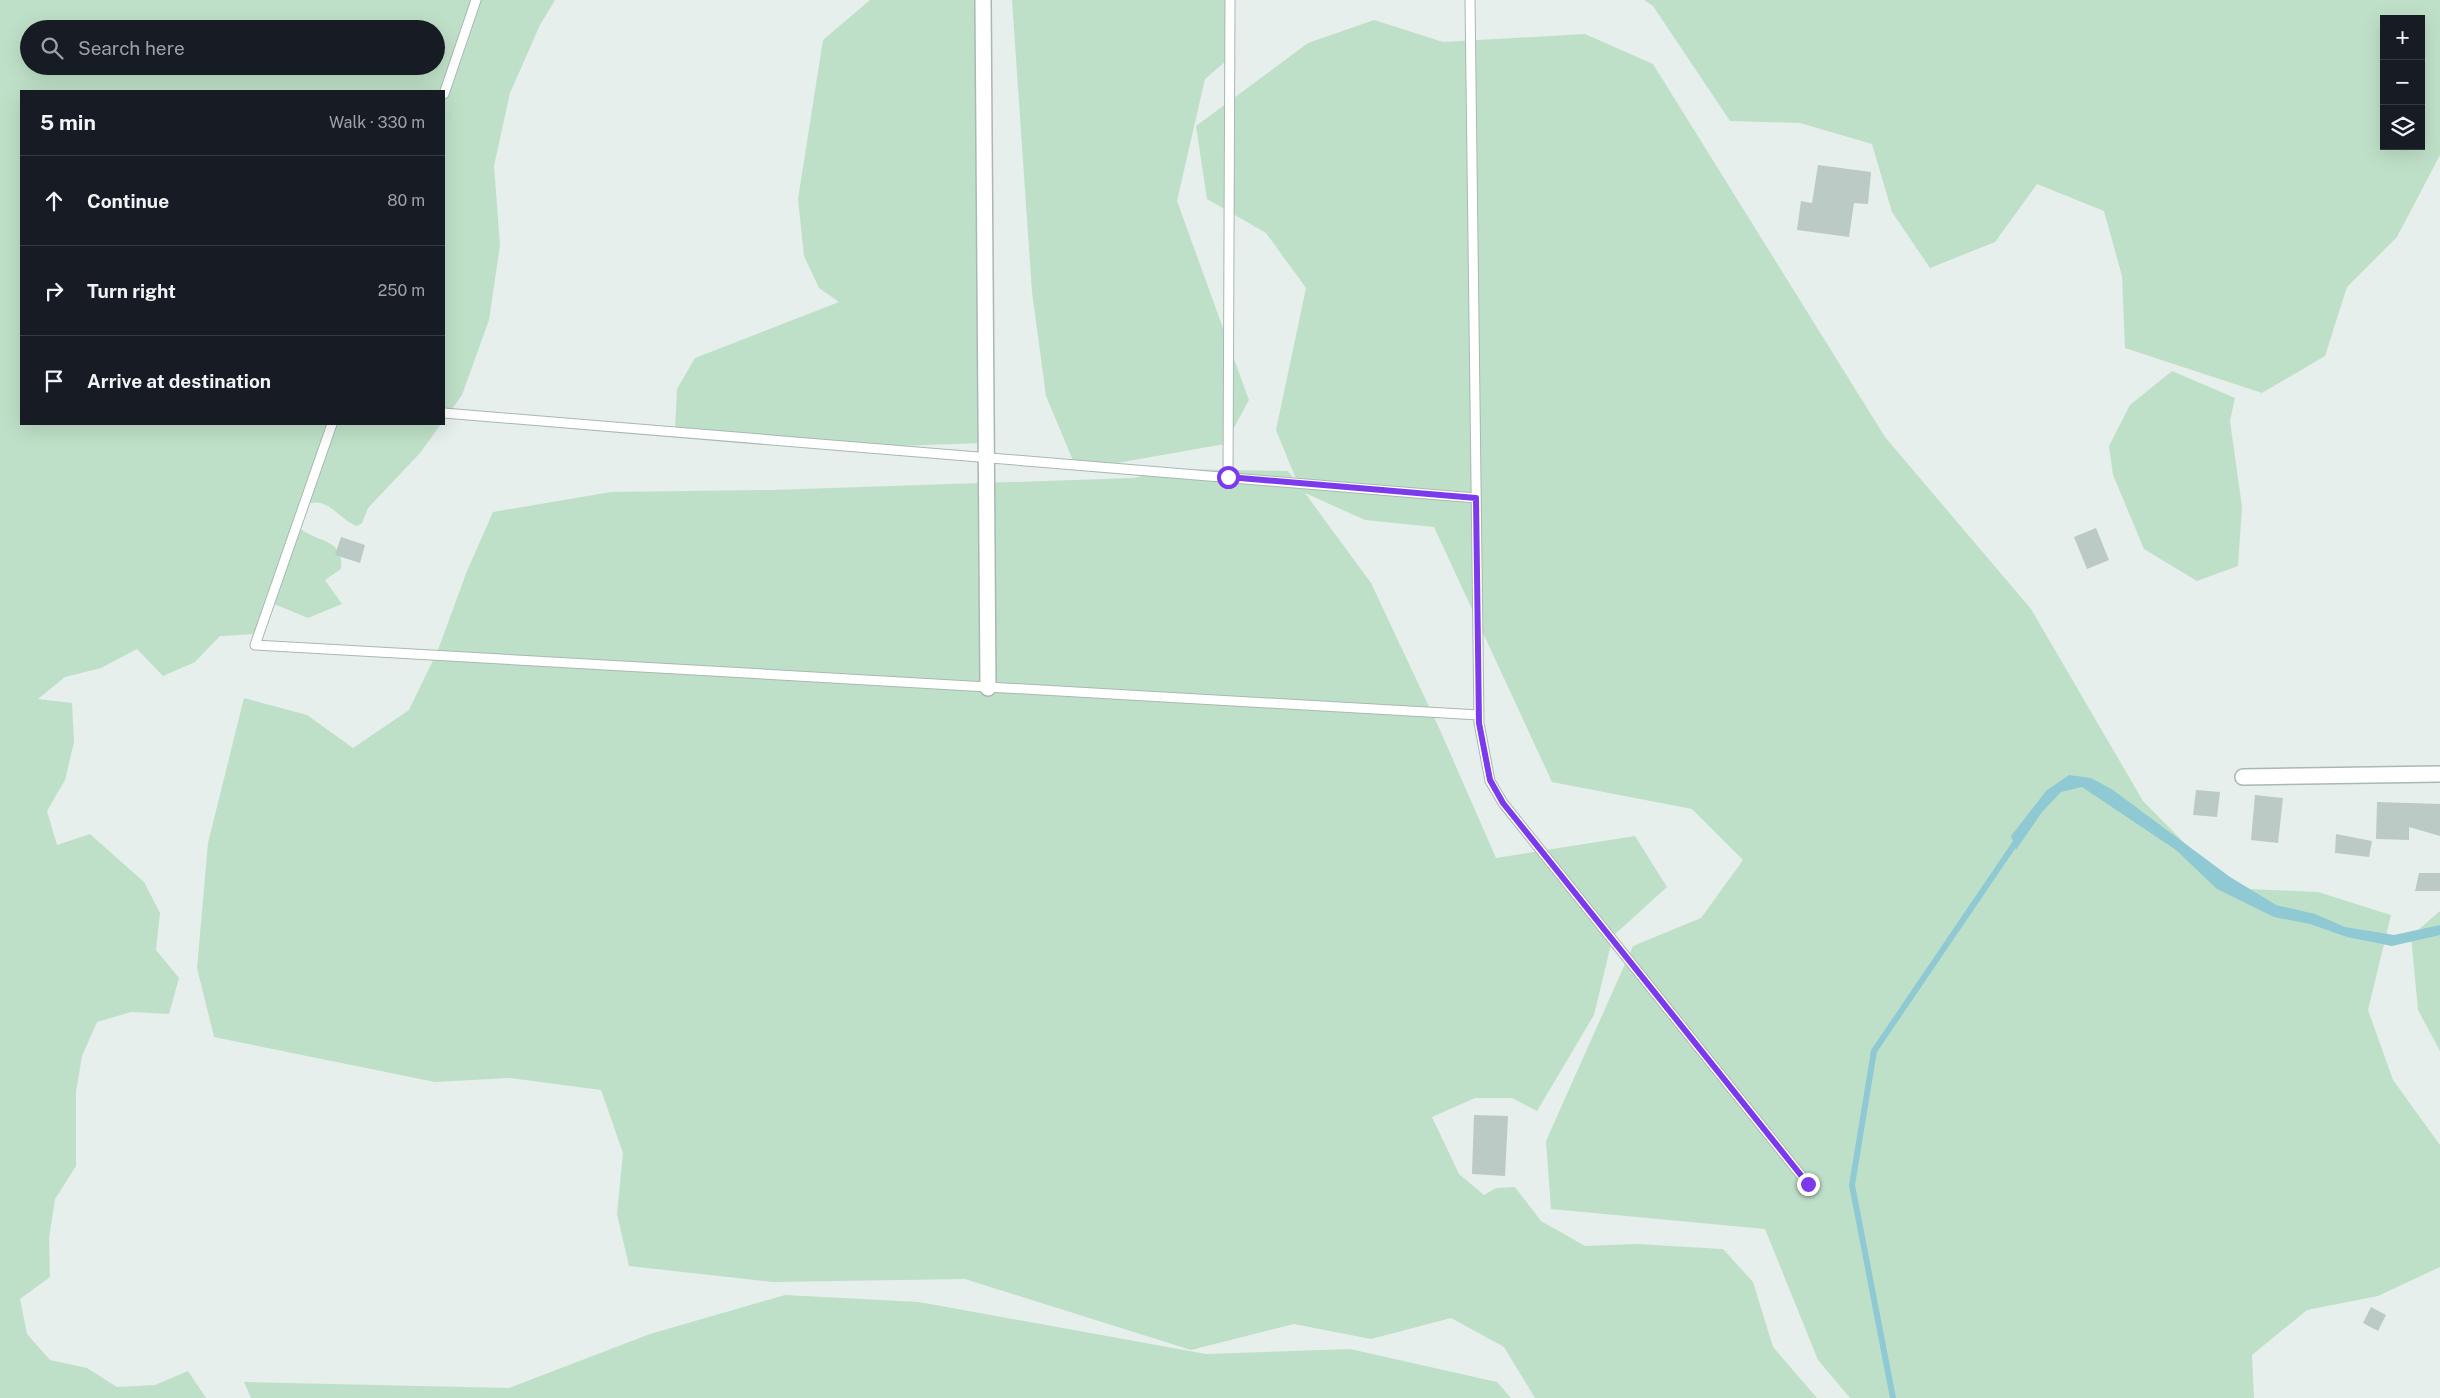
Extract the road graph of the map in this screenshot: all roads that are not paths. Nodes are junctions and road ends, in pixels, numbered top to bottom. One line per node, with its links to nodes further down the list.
1 (476, 0): 5 (lane)
2 (983, 0): 8 (street)
3 (1230, 0): 9 (lane)
4 (1470, 0): 10 (lane)
5 (445, 91)
6 (445, 413): 8 (lane)
7 (332, 425): 11 (lane)
8 (986, 458): 9 (lane); 11 (street)
9 (1228, 477): 10 (lane)
10 (1476, 498): 12 (lane)
11 (988, 688): 12 (lane)
12 (1479, 715): 15 (lane)
13 (2440, 774): 14 (street)
14 (2243, 777)
15 (1808, 1184)

